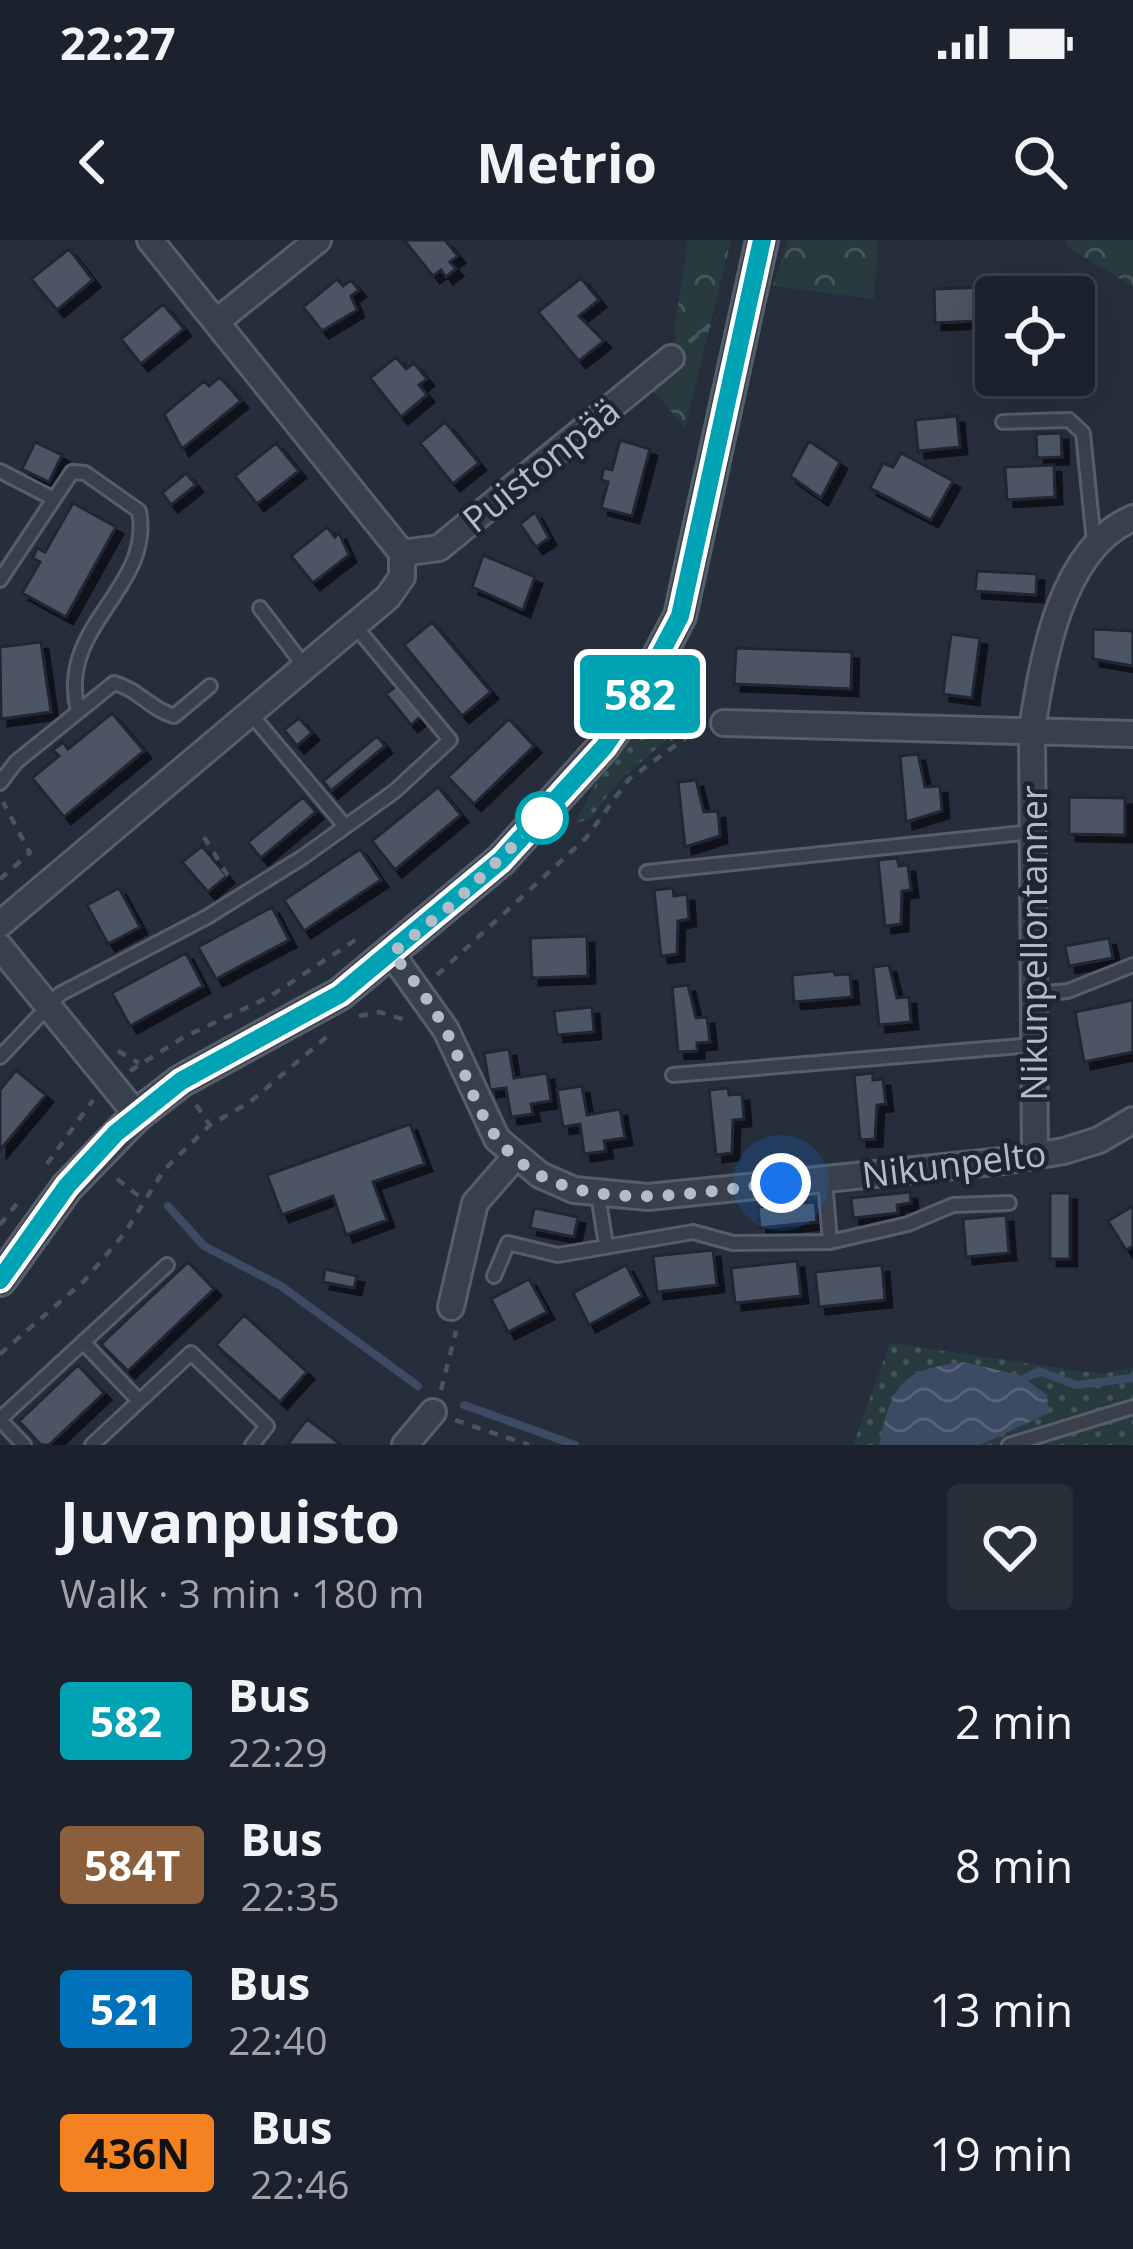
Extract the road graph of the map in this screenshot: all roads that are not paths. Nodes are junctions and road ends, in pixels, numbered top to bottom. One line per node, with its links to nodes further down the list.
1 (150, 240): 4 (street)
2 (318, 240): 4 (street)
3 (762, 240): 29 (street)
4 (215, 322): 11 (street)
5 (671, 358): 11 (street, Puistonpää)
6 (1003, 422): 10 (lane)
7 (0, 471): 8 (lane)
8 (50, 497): 12 (lane); 17 (lane)
9 (1133, 518): 10 (street)
10 (1094, 544): 20 (street, Nikunpellontanner)
11 (402, 553): 14 (street)
12 (0, 580)
13 (260, 608): 15 (lane)
14 (354, 626): 15 (street); 25 (lane)
15 (305, 667): 18 (street)
16 (210, 686): 17 (lane)
17 (78, 711): 23 (lane)
18 (250, 713): 25 (lane); 28 (street)
19 (724, 723): 20 (street)
20 (1032, 730): 21 (street); 26 (street, Nikunpellontanner)
21 (1133, 734)
22 (0, 752): 23 (lane)
23 (11, 768): 24 (lane)
24 (0, 783)
25 (345, 826): 33 (lane)
26 (1033, 832): 27 (lane); 32 (street, Nikunpellontanner)
27 (646, 872)
28 (0, 924)
29 (384, 940): 37 (street); 40 (street, Nikunpelto)
30 (0, 947): 33 (street)
31 (1133, 965): 32 (lane)
32 (1034, 994): 34 (street, Nikunpellontanner)
33 (48, 1004): 35 (lane); 37 (street)
34 (1034, 1045): 36 (lane); 39 (street, Nikunpellontanner)
35 (0, 1057)
36 (673, 1075)
37 (137, 1115): 48 (street)
38 (1133, 1120): 39 (street, Nikunpelto)
39 (1035, 1156): 41 (street, Nikunpelto)
40 (515, 1157): 42 (street, Nikunpelto); 49 (street)
41 (825, 1179): 42 (street, Nikunpelto); 44 (lane)
42 (598, 1195): 45 (lane)
43 (1009, 1202): 44 (lane)
44 (830, 1242): 45 (lane)
45 (606, 1245): 47 (lane)
46 (167, 1265): 50 (lane)
47 (494, 1276)
48 (0, 1280)
49 (451, 1307)
50 (83, 1342): 51 (lane); 54 (lane)
51 (140, 1401): 56 (lane); 57 (lane)
52 (1133, 1407): 59 (lane)
53 (433, 1412): 58 (street)
54 (0, 1420): 55 (lane)
55 (24, 1445)
56 (92, 1445)
57 (252, 1445)
58 (405, 1445)
59 (1009, 1445)

